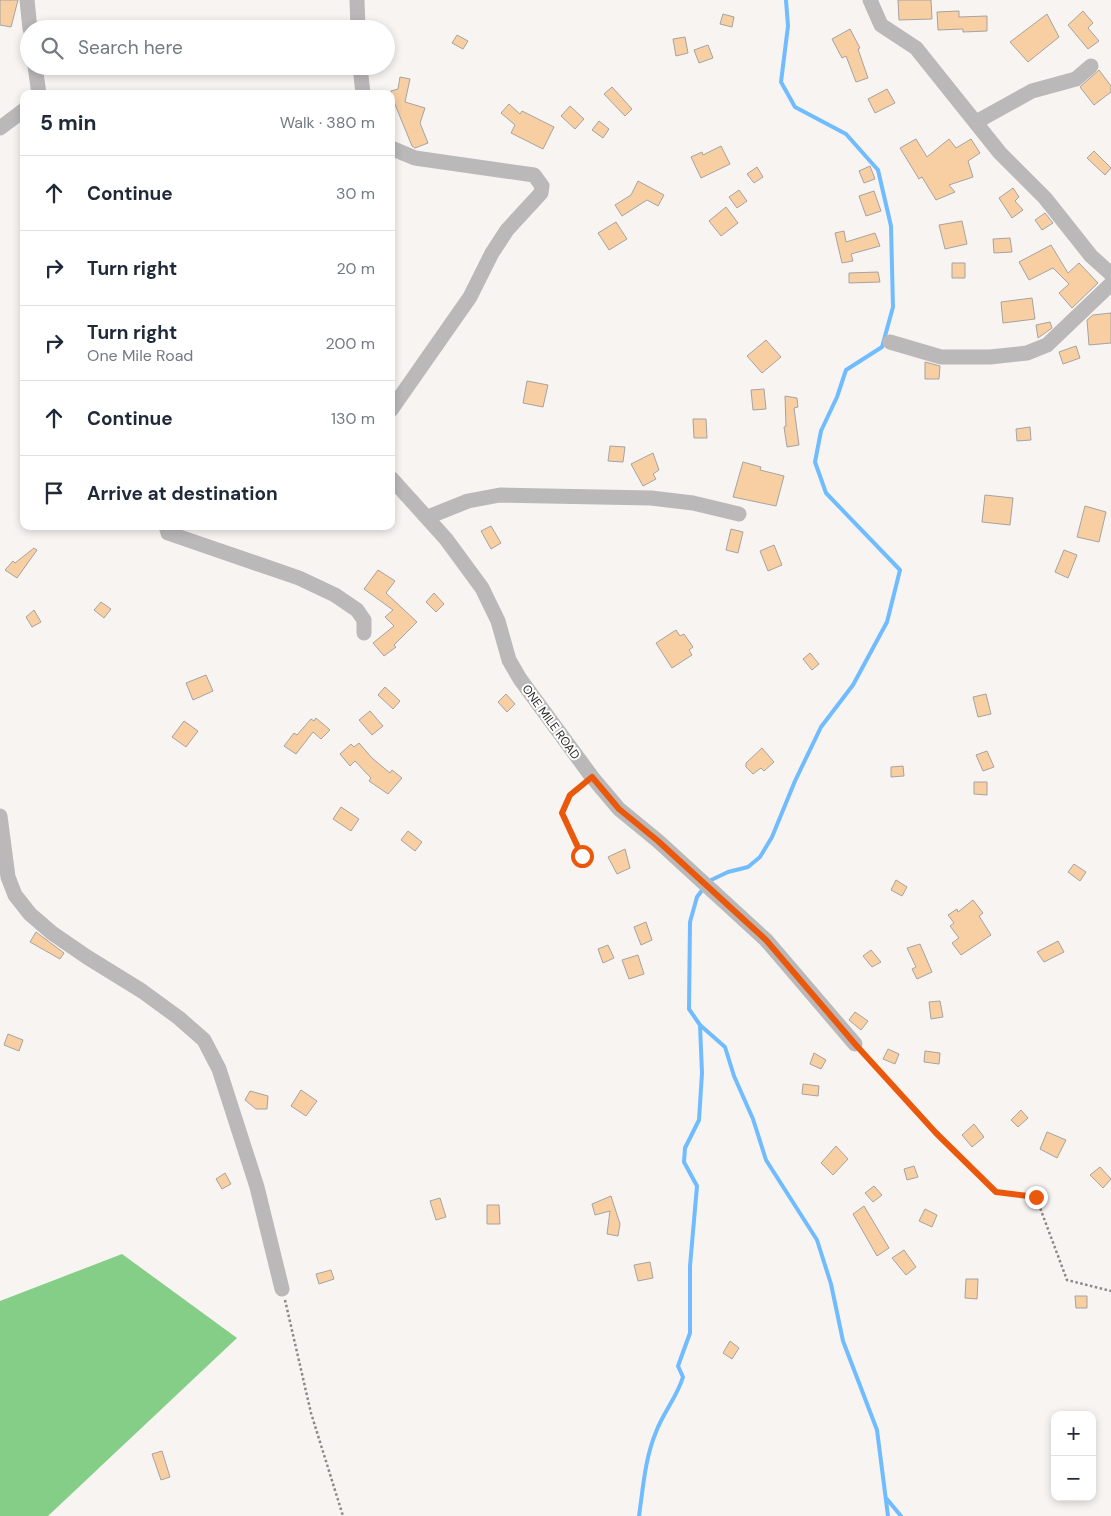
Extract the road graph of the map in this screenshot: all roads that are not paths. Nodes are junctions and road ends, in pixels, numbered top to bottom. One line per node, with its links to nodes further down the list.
1 (27, 0): 4 (street)
2 (357, 0): 5 (street)
3 (870, 0): 12 (street)
4 (29, 20)
5 (358, 20)
6 (1091, 66): 12 (street)
7 (36, 75): 9 (street)
8 (361, 75): 10 (street)
9 (38, 90)
10 (362, 90)
11 (20, 113): 13 (street)
12 (976, 122): 15 (street)
13 (0, 128)
14 (395, 150): 18 (street)
15 (1111, 274)
16 (1111, 284): 17 (street)
17 (890, 342)
18 (395, 404)
19 (395, 482): 21 (street, ONE MILE ROAD)
20 (739, 514): 21 (street)
21 (428, 517): 25 (street, ONE MILE ROAD)
22 (167, 530): 23 (street)
23 (364, 633)
24 (0, 816): 26 (street)
25 (855, 1044)
26 (282, 1289)

